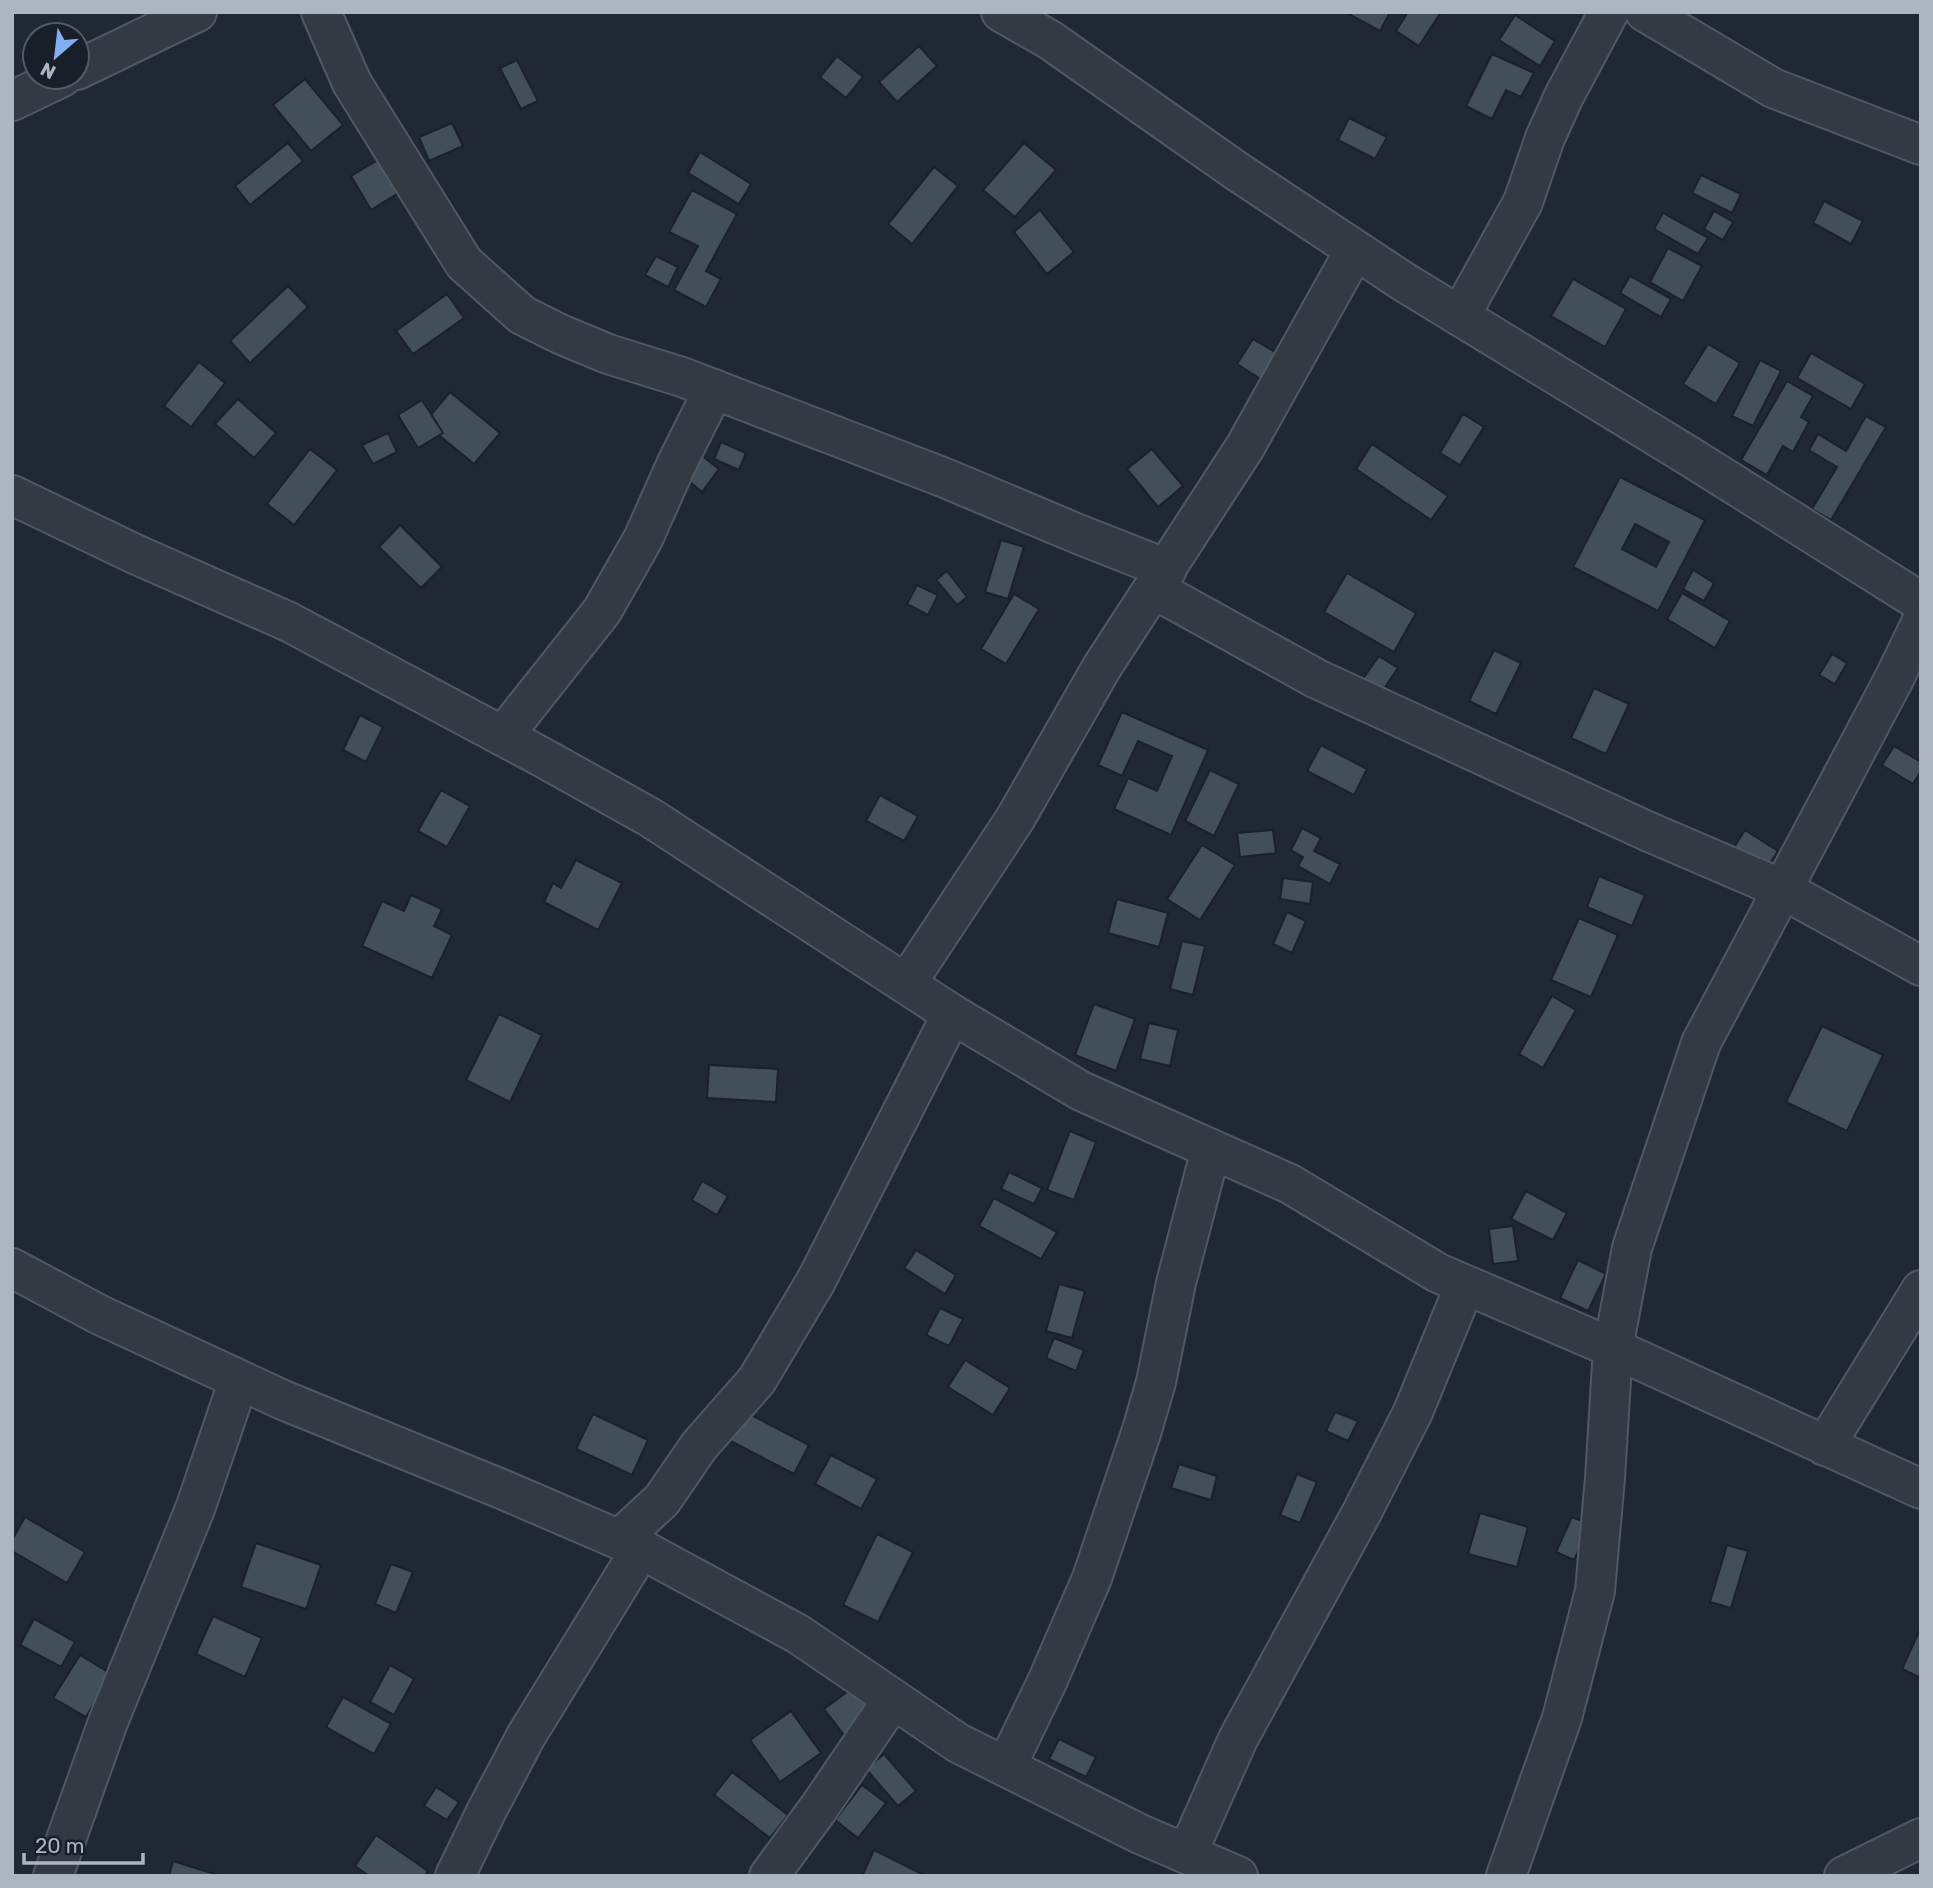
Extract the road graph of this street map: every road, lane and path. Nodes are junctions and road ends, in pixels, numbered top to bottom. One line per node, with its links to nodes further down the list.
1 (197, 12): 6 (street)
2 (321, 12): 12 (street)
3 (1001, 12): 10 (street)
4 (1609, 12): 11 (street)
5 (1645, 12): 9 (street)
6 (91, 63)
7 (33, 91): 8 (street)
8 (12, 101)
9 (1921, 145)
10 (1355, 250): 11 (street); 14 (street)
11 (1460, 316): 15 (street)
12 (714, 389): 14 (street); 17 (street)
13 (12, 495): 17 (street)
14 (1161, 579): 18 (street); 20 (street)
15 (1921, 602)
16 (1921, 623): 18 (street)
17 (503, 736): 20 (street)
18 (1782, 889): 19 (street); 26 (street)
19 (1921, 966)
20 (906, 984): 21 (street)
21 (952, 1014): 22 (street); 30 (street)
22 (1211, 1149): 24 (street); 32 (street)
23 (12, 1268): 27 (street)
24 (1465, 1285): 26 (street); 34 (street)
25 (1921, 1290): 28 (street)
26 (1613, 1348): 28 (street); 39 (street)
27 (239, 1380): 30 (street); 35 (street)
28 (1825, 1446): 29 (street)
29 (1921, 1489)
30 (631, 1544): 31 (street); 36 (street)
31 (893, 1699): 32 (street); 37 (street)
32 (1006, 1767): 34 (street)
33 (1921, 1838): 40 (street)
34 (1187, 1854): 38 (street)
35 (53, 1876)
36 (456, 1876)
37 (769, 1876)
38 (1238, 1876)
39 (1506, 1876)
40 (1844, 1876)

